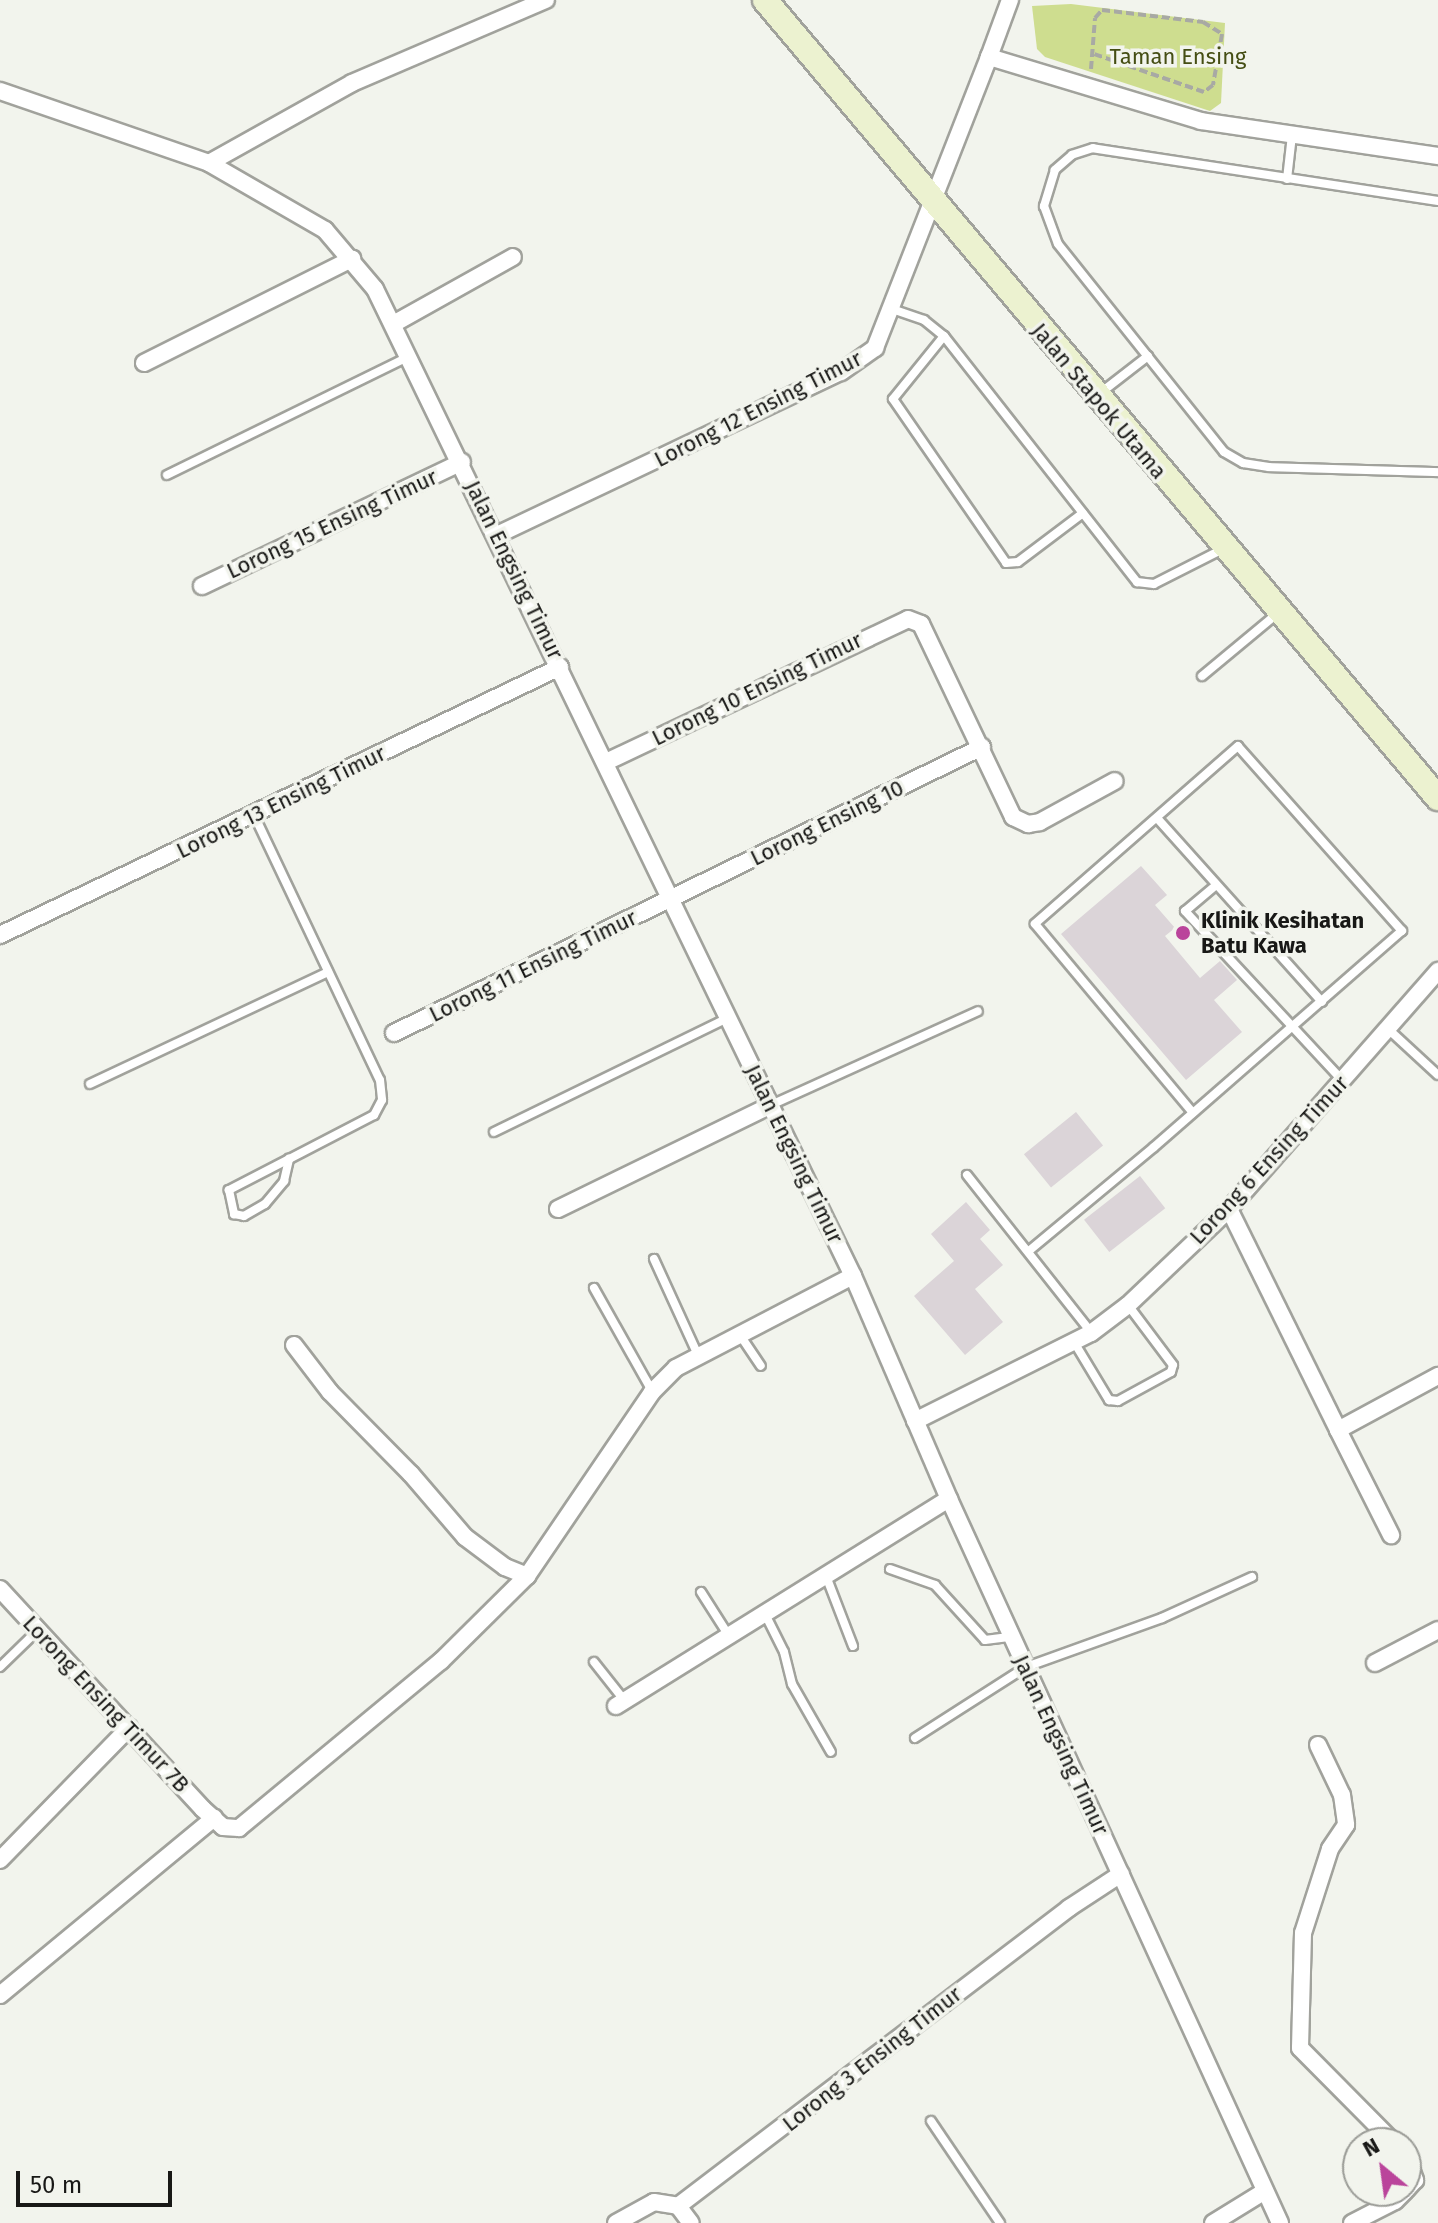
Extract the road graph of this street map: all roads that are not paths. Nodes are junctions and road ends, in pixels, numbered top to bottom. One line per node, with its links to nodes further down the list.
1 (546, 0): 8 (street)
2 (765, 0): 10 (main road, Jalan Stapok Utama)
3 (1010, 0): 4 (street)
4 (989, 57): 6 (street); 10 (street)
5 (0, 91): 8 (street, Jalan Engsing Timur)
6 (1292, 135): 7 (street); 9 (lane)
7 (1438, 156)
8 (209, 163): 13 (street, Jalan Engsing Timur)
9 (1287, 179): 11 (lane); 18 (lane)
10 (931, 201): 14 (street, Lorong 12 Ensing Timur); 20 (main road, Jalan Stapok Utama)
11 (1438, 201)
12 (513, 257): 15 (street)
13 (352, 259): 15 (street, Jalan Engsing Timur); 19 (street)
14 (892, 309): 16 (lane); 25 (street, Lorong 12 Ensing Timur)
15 (395, 323): 17 (street, Jalan Engsing Timur)
16 (944, 336): 24 (lane); 24 (lane)
17 (411, 355): 21 (street, Jalan Engsing Timur); 23 (lane)
18 (1148, 356): 20 (lane); 22 (lane)
19 (144, 363)
20 (1095, 397): 26 (main road, Jalan Stapok Utama)
21 (462, 462): 25 (street, Jalan Engsing Timur); 27 (street, Lorong 15 Ensing Timur)
22 (1438, 472)
23 (167, 475)
24 (1083, 513): 26 (lane)
25 (497, 535): 29 (street, Jalan Engsing Timur)
26 (1224, 548): 28 (main road, Jalan Stapok Utama)
27 (202, 586)
28 (1280, 611): 30 (lane); 34 (main road, Jalan Stapok Utama)
29 (560, 667): 32 (street, Jalan Engsing Timur); 35 (street, Lorong 13 Ensing Timur)
30 (1202, 676)
31 (982, 747): 32 (street, Lorong 10 Ensing Timur); 33 (street); 38 (street, Lorong Ensing 10)
32 (606, 762): 38 (street, Jalan Engsing Timur)
33 (1115, 781)
34 (1438, 798)
35 (254, 815): 39 (street, Lorong 13 Ensing Timur); 41 (lane)
36 (1157, 818): 37 (lane); 42 (lane); 52 (lane)
37 (1215, 886): 42 (lane); 45 (lane)
38 (672, 898): 44 (street, Jalan Engsing Timur); 47 (street, Lorong 11 Ensing Timur)
39 (0, 935)
40 (1438, 971): 46 (street, Lorong 6 Ensing Timur)
41 (328, 972): 50 (lane); 54 (lane)
42 (1322, 1002): 45 (lane)
43 (978, 1011): 51 (lane)
44 (729, 1018): 51 (street, Jalan Engsing Timur); 53 (lane)
45 (1295, 1025): 49 (lane); 52 (lane)
46 (1387, 1027): 48 (lane); 49 (street, Lorong 6 Ensing Timur)
47 (394, 1033)
48 (1438, 1075)
49 (1343, 1080): 57 (street, Lorong 6 Ensing Timur)
50 (90, 1084)
51 (771, 1105): 56 (street); 60 (street, Jalan Engsing Timur)
52 (1193, 1113): 58 (lane)
53 (494, 1132)
54 (289, 1159): 54 (lane)
55 (967, 1175): 58 (lane)
56 (558, 1209)
57 (1229, 1209): 62 (street, Lorong 6 Ensing Timur); 72 (street)
58 (1030, 1250): 63 (lane)
59 (654, 1259): 67 (lane)
60 (853, 1276): 64 (street); 71 (street, Jalan Engsing Timur)
61 (594, 1288): 70 (lane)
62 (1128, 1305): 63 (street, Lorong 6 Ensing Timur); 65 (lane)
63 (1091, 1333): 65 (street, Lorong 6 Ensing Timur)
64 (740, 1335): 67 (street); 68 (lane)
65 (1074, 1342): 71 (street, Lorong 6 Ensing Timur)
66 (294, 1345): 77 (street)
67 (698, 1355): 70 (street)
68 (761, 1366)
69 (1438, 1376): 72 (street)
70 (652, 1392): 77 (street)
71 (915, 1421): 73 (street, Jalan Engsing Timur)
72 (1338, 1430): 74 (street)
73 (949, 1499): 76 (street); 85 (street, Jalan Engsing Timur)
74 (1391, 1535)
75 (890, 1569): 85 (lane)
76 (826, 1575): 81 (street); 86 (lane)
77 (527, 1576): 96 (street)
78 (1252, 1577): 90 (lane)
79 (0, 1589): 83 (street, Lorong Ensing Timur 7B)
80 (701, 1592): 84 (lane)
81 (765, 1613): 84 (street); 95 (lane)
82 (1438, 1630): 88 (street)
83 (36, 1632): 89 (lane); 92 (street, Lorong Ensing Timur 7B)
84 (729, 1636): 91 (street)
85 (1012, 1637): 90 (street, Jalan Engsing Timur)
86 (853, 1646)
87 (594, 1662): 91 (lane)
88 (1375, 1663)
89 (0, 1667)
90 (1026, 1667): 93 (lane); 98 (street, Jalan Engsing Timur)
91 (620, 1703)
92 (129, 1728): 96 (street, Lorong Ensing Timur 7B); 97 (street)
93 (915, 1738)
94 (1318, 1745): 101 (street)
95 (831, 1752)
96 (214, 1818): 99 (street)
97 (0, 1860)
98 (1121, 1874): 102 (street, Jalan Engsing Timur); 103 (street, Lorong 3 Ensing Timur)
99 (0, 1995)
100 (931, 2121): 107 (lane)
101 (1378, 2127)
102 (1265, 2191): 108 (street); 109 (street, Jalan Engsing Timur)
103 (678, 2206): 105 (street); 106 (street)
104 (1378, 2207): 110 (street)
105 (616, 2223)
106 (691, 2223)
107 (1000, 2223)
108 (1213, 2223)
109 (1280, 2223)
110 (1352, 2223)

